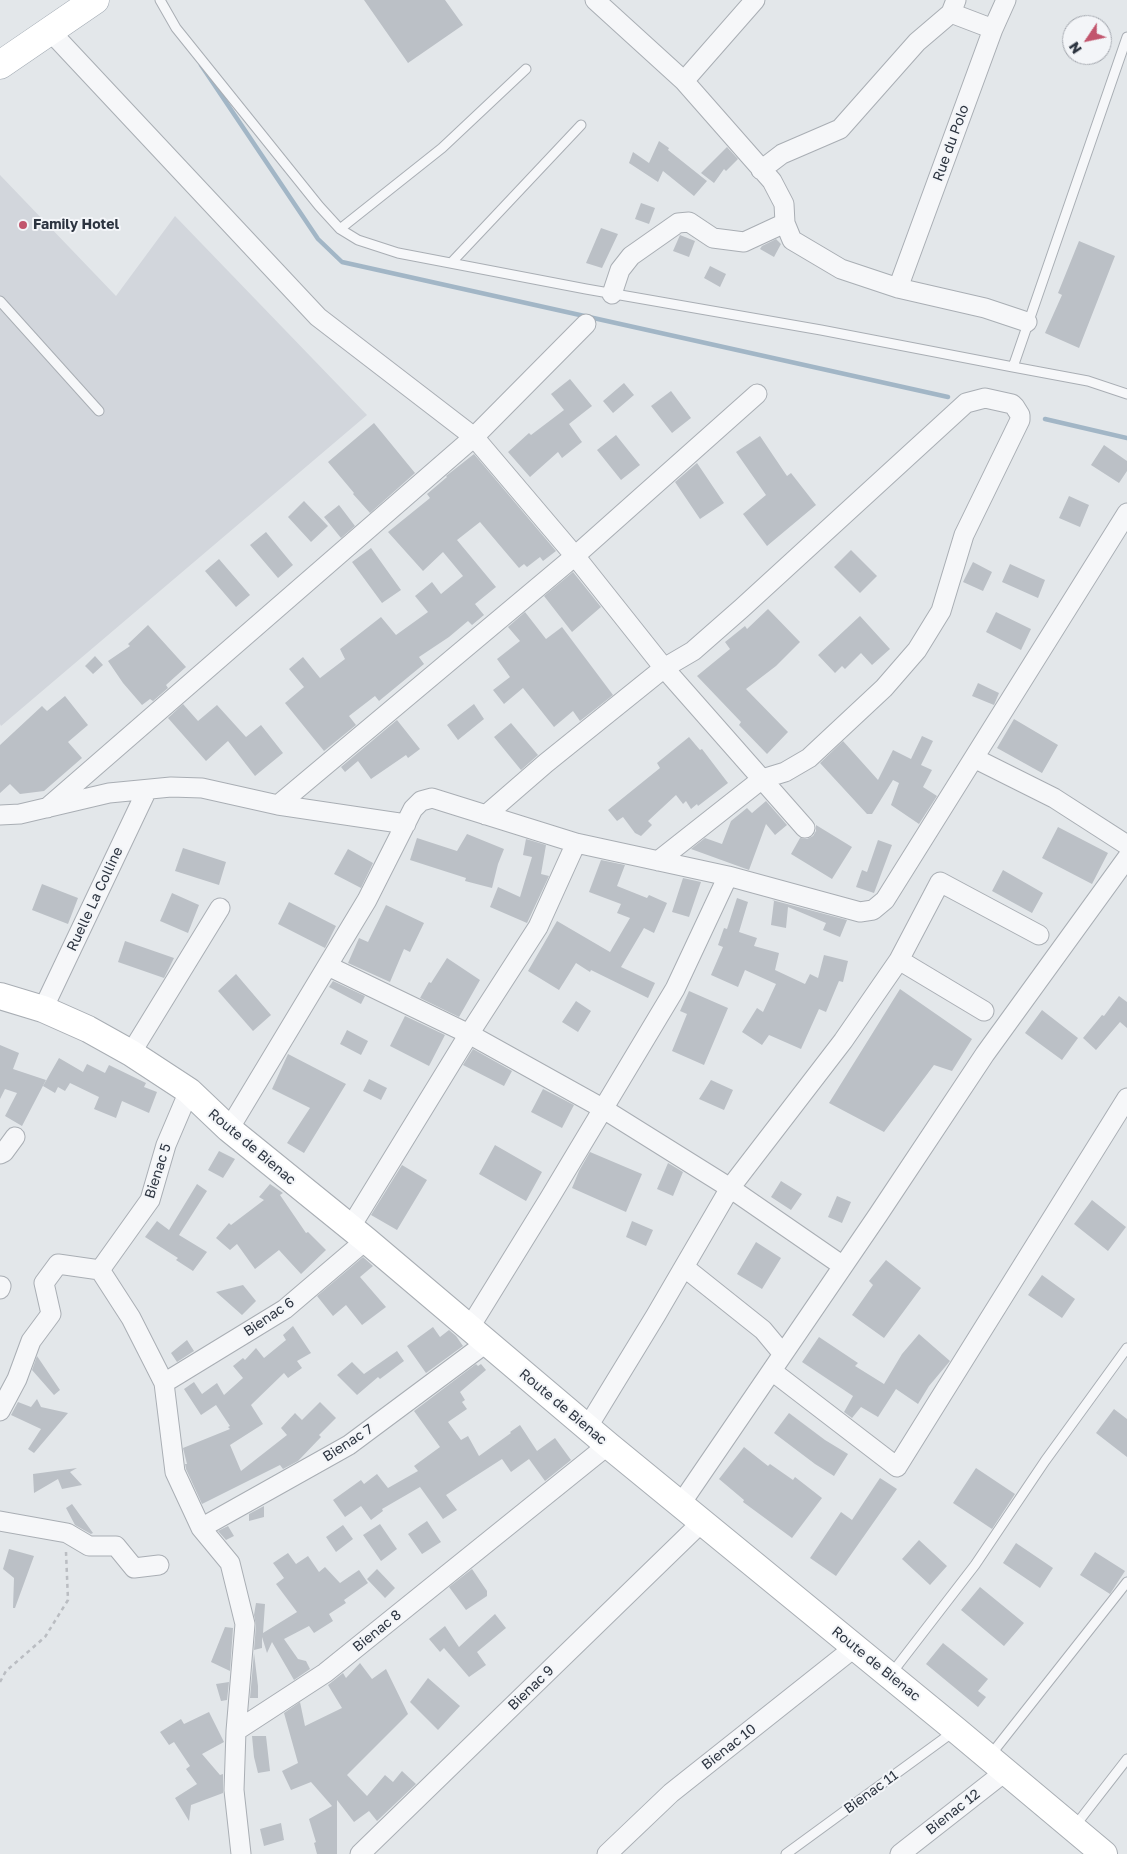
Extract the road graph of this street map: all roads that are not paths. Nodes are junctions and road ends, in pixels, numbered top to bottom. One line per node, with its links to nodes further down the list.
1 (95, 0): 8 (main road)
2 (160, 0): 16 (lane)
3 (595, 0): 12 (street)
4 (755, 0): 12 (street)
5 (1006, 0): 7 (street, Rue du Polo)
6 (954, 7): 7 (street); 14 (street)
7 (993, 29): 18 (street, Rue du Polo)
8 (50, 31): 10 (main road); 27 (street)
9 (1127, 37): 21 (lane)
10 (0, 65)
11 (526, 69): 16 (lane)
12 (684, 80): 14 (street)
13 (581, 125): 17 (lane)
14 (761, 170): 15 (street)
15 (785, 223): 18 (street); 19 (street)
16 (340, 229): 17 (lane)
17 (451, 263): 19 (lane)
18 (898, 288): 21 (street)
19 (612, 294): 23 (lane)
20 (0, 301): 26 (lane)
21 (1027, 322): 23 (lane)
22 (586, 324): 27 (street)
23 (1013, 366): 25 (lane)
24 (757, 394): 29 (street)
25 (1127, 394)
26 (99, 411)
27 (474, 437): 29 (street); 35 (street)
28 (1127, 513): 31 (street)
29 (575, 556): 30 (street); 34 (street)
30 (664, 668): 32 (street); 32 (street); 37 (street)
31 (974, 758): 41 (street); 44 (street)
32 (762, 779): 39 (street); 43 (street)
33 (147, 790): 34 (street); 35 (street); 50 (street, Ruelle La Colline)
34 (278, 805): 38 (street)
35 (47, 808): 36 (street)
36 (0, 815)
37 (486, 816): 38 (street); 40 (street)
38 (406, 824): 48 (street)
39 (805, 828)
40 (576, 843): 43 (street); 52 (street, Bienac 6)
41 (1127, 845)
42 (1127, 858): 62 (street)
43 (658, 860): 44 (street)
44 (728, 876): 56 (street)
45 (220, 908): 53 (street)
46 (1039, 935): 47 (street)
47 (898, 960): 51 (street); 60 (street)
48 (328, 966): 52 (street); 57 (street)
49 (0, 996): 50 (main road, Route de Bienac)
50 (43, 1009): 53 (main road, Route de Bienac)
51 (984, 1011)
52 (469, 1034): 56 (street); 61 (street, Bienac 6)
53 (131, 1054): 54 (main road, Route de Bienac)
54 (189, 1092): 57 (main road, Route de Bienac); 64 (street, Bienac 5)
55 (1127, 1098): 68 (street)
56 (602, 1108): 60 (street); 65 (street)
57 (230, 1129): 61 (main road, Route de Bienac)
58 (16, 1136): 59 (street)
59 (0, 1154)
60 (730, 1188): 62 (street); 63 (street)
61 (358, 1234): 65 (main road, Route de Bienac); 69 (street, Bienac 6)
62 (843, 1266): 67 (street)
63 (684, 1267): 67 (street); 71 (street)
64 (100, 1270): 69 (street); 70 (street)
65 (478, 1335): 71 (main road, Route de Bienac); 76 (street, Bienac 7)
66 (1127, 1348): 80 (lane)
67 (783, 1354): 68 (street)
68 (772, 1371): 73 (street)
69 (164, 1383): 76 (street)
70 (0, 1411)
71 (587, 1428): 72 (main road, Route de Bienac)
72 (608, 1446): 73 (main road, Route de Bienac); 82 (street, Bienac 8)
73 (680, 1505): 75 (main road, Route de Bienac)
74 (0, 1521): 77 (street)
75 (702, 1522): 79 (main road, Route de Bienac); 88 (street, Bienac 9)
76 (201, 1528): 82 (street)
77 (158, 1565)
78 (1127, 1582): 84 (lane)
79 (855, 1647): 80 (main road, Route de Bienac); 89 (street, Bienac 10)
80 (890, 1675): 81 (main road, Route de Bienac)
81 (956, 1730): 84 (main road, Route de Bienac); 90 (lane, Bienac 11)
82 (236, 1731): 87 (street)
83 (1127, 1759): 85 (lane)
84 (997, 1764): 85 (main road, Route de Bienac); 91 (street, Bienac 12)
85 (1073, 1828): 86 (main road, Route de Bienac)
86 (1102, 1853)
87 (241, 1854)
88 (360, 1854)
89 (608, 1854)
90 (786, 1854)
91 (900, 1854)

